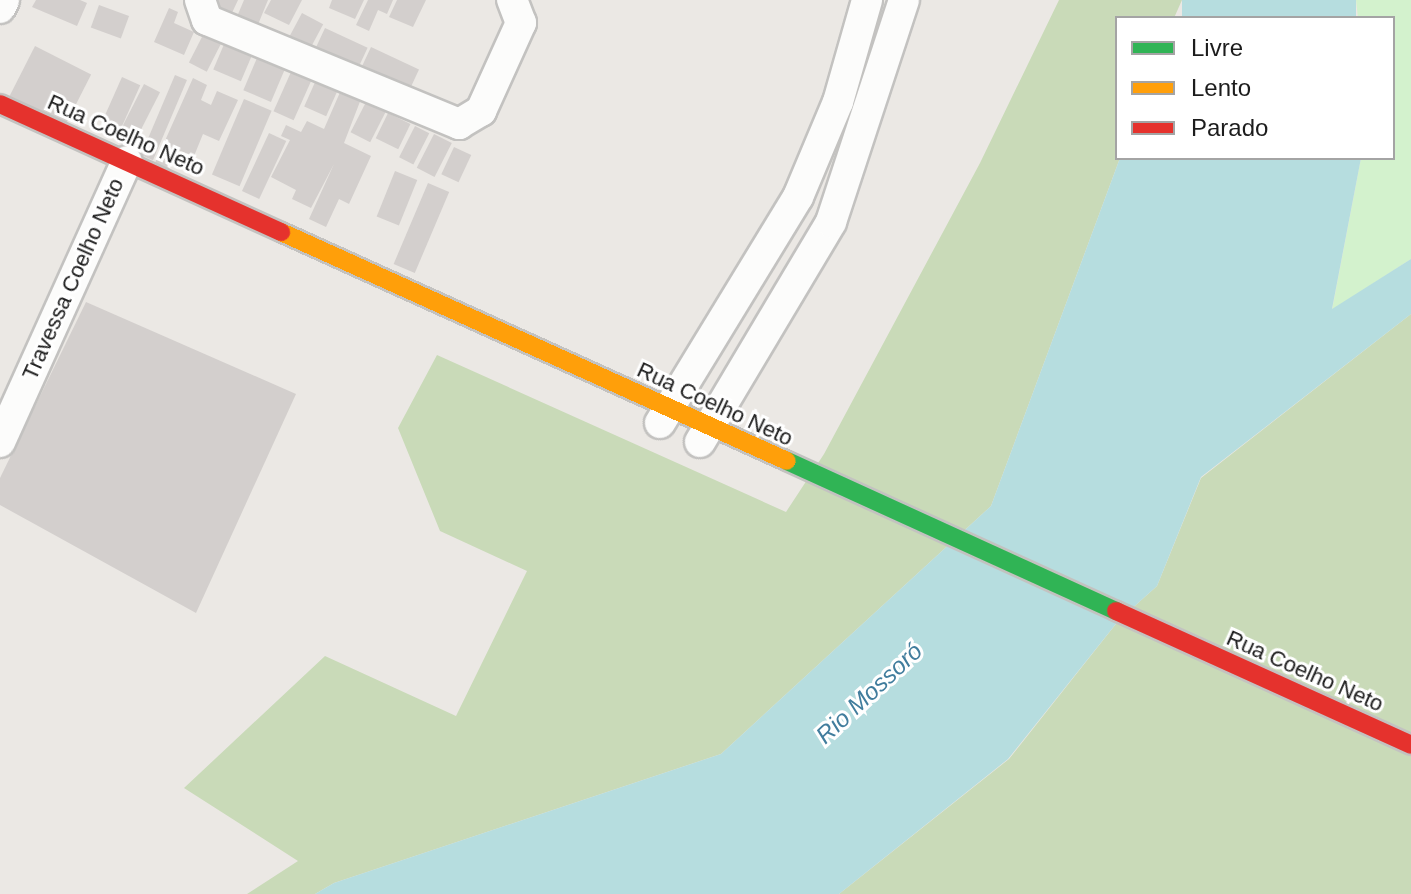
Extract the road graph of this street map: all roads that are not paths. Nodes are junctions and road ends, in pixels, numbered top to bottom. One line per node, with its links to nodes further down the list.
1 (4, 0): 6 (street)
2 (867, 0): 10 (street)
3 (904, 0): 10 (street)
4 (513, 1): 5 (street)
5 (200, 4)
6 (0, 8)
7 (0, 104): 9 (main road, Rua Coelho Neto)
8 (0, 125): 9 (main road, Rua Coelho Neto)
9 (123, 170): 10 (main road, Rua Coelho Neto); 11 (street, Travessa Coelho Neto)
10 (686, 432): 13 (main road, Rua Coelho Neto)
11 (0, 442)
12 (741, 463): 13 (main road, Rua Coelho Neto)
13 (894, 521): 14 (main road, Rua Coelho Neto)
14 (1168, 643): 15 (main road, Rua Coelho Neto); 16 (main road, Rua Coelho Neto)
15 (1411, 745)
16 (1411, 757)

